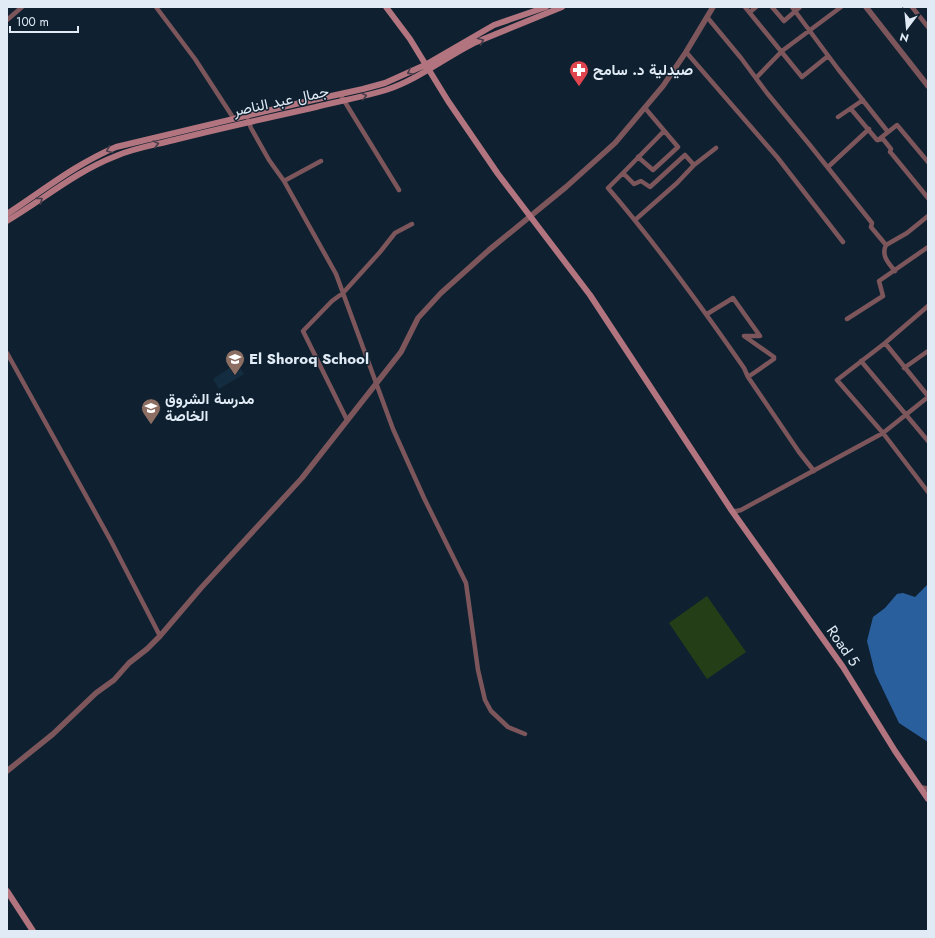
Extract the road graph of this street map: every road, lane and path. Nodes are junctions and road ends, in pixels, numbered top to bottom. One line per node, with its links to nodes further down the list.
1 (22, 7): 17 (street)
2 (156, 7): 34 (street)
3 (386, 7): 23 (main road, Road 5)
4 (546, 7): 23 (main road, جمال عبد الناصر)
5 (562, 7): 24 (main road, جمال عبد الناصر, one-way to 5)
6 (712, 7): 16 (street)
7 (745, 7): 15 (street)
8 (756, 7): 15 (street)
9 (772, 7): 14 (street)
10 (800, 7): 14 (street)
11 (841, 7): 19 (street)
12 (866, 7): 26 (street)
13 (912, 7): 18 (street)
14 (794, 9): 19 (street)
15 (750, 12): 20 (street)
16 (707, 17): 21 (street); 25 (street)
17 (7, 20)
18 (928, 27)
19 (810, 30): 20 (street); 22 (street)
20 (782, 51): 22 (street); 25 (street)
21 (686, 52): 30 (street); 55 (street)
22 (828, 56): 28 (street)
23 (425, 64): 24 (main road, Road 5); 27 (main road, جمال عبد الناصر, one-way to 27)
24 (429, 70): 29 (main road, جمال عبد الناصر, one-way to 24); 51 (main road, Road 5)
25 (756, 78): 44 (street)
26 (928, 84)
27 (340, 94): 29 (street); 33 (main road, جمال عبد الناصر)
28 (863, 100): 31 (street); 37 (street)
29 (344, 101): 33 (main road, جمال عبد الناصر); 47 (street)
30 (645, 108): 36 (street); 51 (street)
31 (850, 109): 32 (street); 35 (street)
32 (838, 117)
33 (248, 118): 34 (main road, جمال عبد الناصر); 46 (street); 53 (main road, جمال عبد الناصر, one-way to 33)
34 (234, 119): 49 (main road, جمال عبد الناصر, one-way to 49)
35 (869, 129): 38 (street); 44 (street)
36 (664, 131): 40 (street); 40 (street)
37 (888, 132): 38 (street); 42 (street)
38 (877, 140): 48 (street)
39 (716, 148): 43 (street)
40 (638, 158): 45 (street)
41 (321, 161): 46 (street)
42 (928, 162)
43 (694, 165): 45 (street); 52 (street)
44 (828, 167): 56 (street)
45 (622, 173): 52 (street)
46 (284, 181): 59 (street)
47 (400, 190)
48 (928, 198)
49 (7, 214)
50 (928, 216): 56 (street)
51 (530, 217): 69 (street); 77 (main road, Road 5)
52 (635, 220): 61 (street)
53 (7, 221)
54 (412, 224): 59 (street)
55 (843, 242)
56 (886, 245): 58 (street)
57 (928, 247): 58 (street)
58 (894, 271): 62 (street)
59 (342, 293): 69 (street); 72 (street)
60 (928, 306): 63 (street)
61 (707, 314): 68 (street); 68 (street)
62 (847, 319)
63 (885, 343): 66 (street); 67 (street)
64 (928, 350): 67 (street)
65 (7, 353): 78 (street)
66 (861, 362): 71 (street); 73 (street)
67 (904, 368): 70 (street)
68 (748, 377): 75 (street)
69 (377, 384): 72 (street); 79 (street)
70 (928, 397): 71 (street)
71 (906, 415): 73 (street); 74 (street)
72 (347, 420): 78 (street)
73 (883, 433): 75 (street); 76 (street)
74 (928, 441)
75 (814, 471): 77 (street)
76 (928, 492)
77 (732, 511): 81 (main road, Road 5)
78 (160, 636): 80 (street)
79 (525, 734)
80 (7, 771)
81 (925, 789): 82 (main road, Road 5)
82 (928, 798)
83 (7, 891): 84 (main road)
84 (33, 931)

